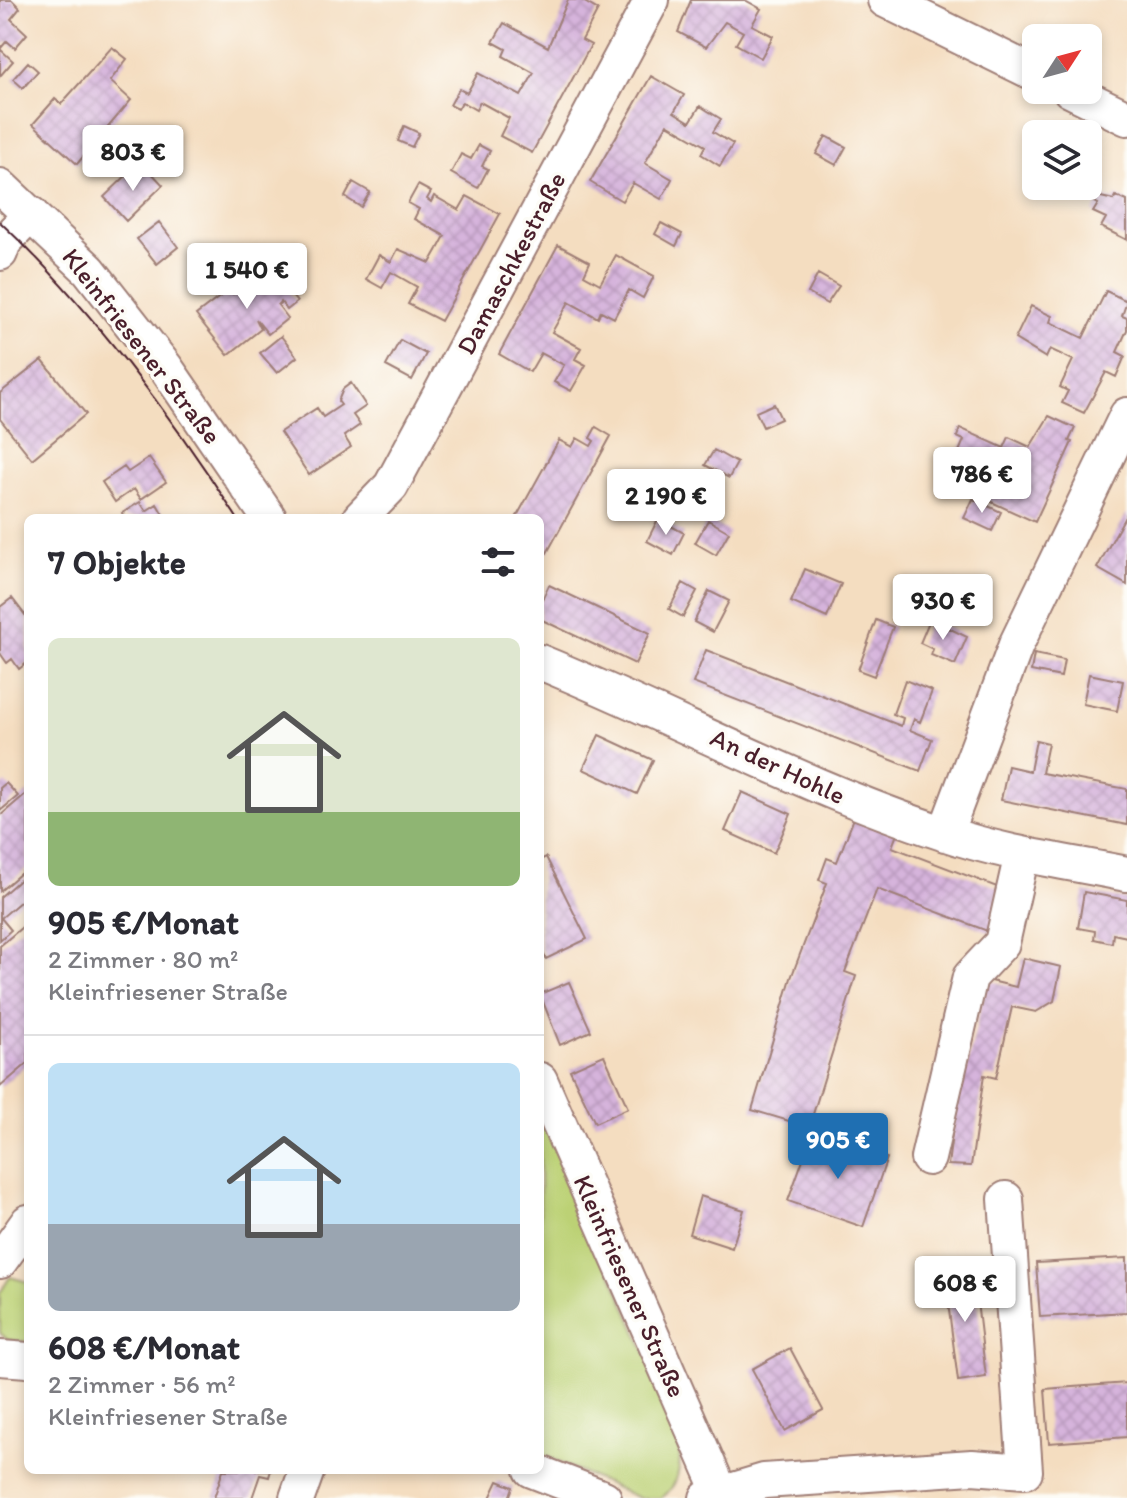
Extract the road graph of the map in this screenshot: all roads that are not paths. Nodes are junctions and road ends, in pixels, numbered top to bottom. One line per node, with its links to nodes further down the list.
1 (652, 0): 11 (street, Damaschkestraße)
2 (885, 0): 3 (street)
3 (1022, 67)
4 (1098, 104): 5 (street)
5 (1127, 118)
6 (0, 186): 7 (street, Kleinfriesener Straße)
7 (31, 214): 8 (street); 10 (street, Kleinfriesener Straße)
8 (0, 253)
9 (1127, 415): 13 (street)
10 (266, 514)
11 (364, 514)
12 (544, 664): 13 (street, An der Hohle)
13 (945, 834): 14 (street, An der Hohle)
14 (1022, 854): 15 (street, An der Hohle); 17 (street)
15 (1127, 874)
16 (544, 1089): 25 (street, Kleinfriesener Straße)
17 (928, 1158)
18 (1006, 1199): 25 (street, Kleinfriesener Straße)
19 (24, 1228): 20 (street)
20 (0, 1261)
21 (0, 1358): 22 (street)
22 (24, 1360)
23 (306, 1474): 26 (street)
24 (542, 1474): 27 (street)
25 (716, 1496)
26 (297, 1498)
27 (604, 1498)

